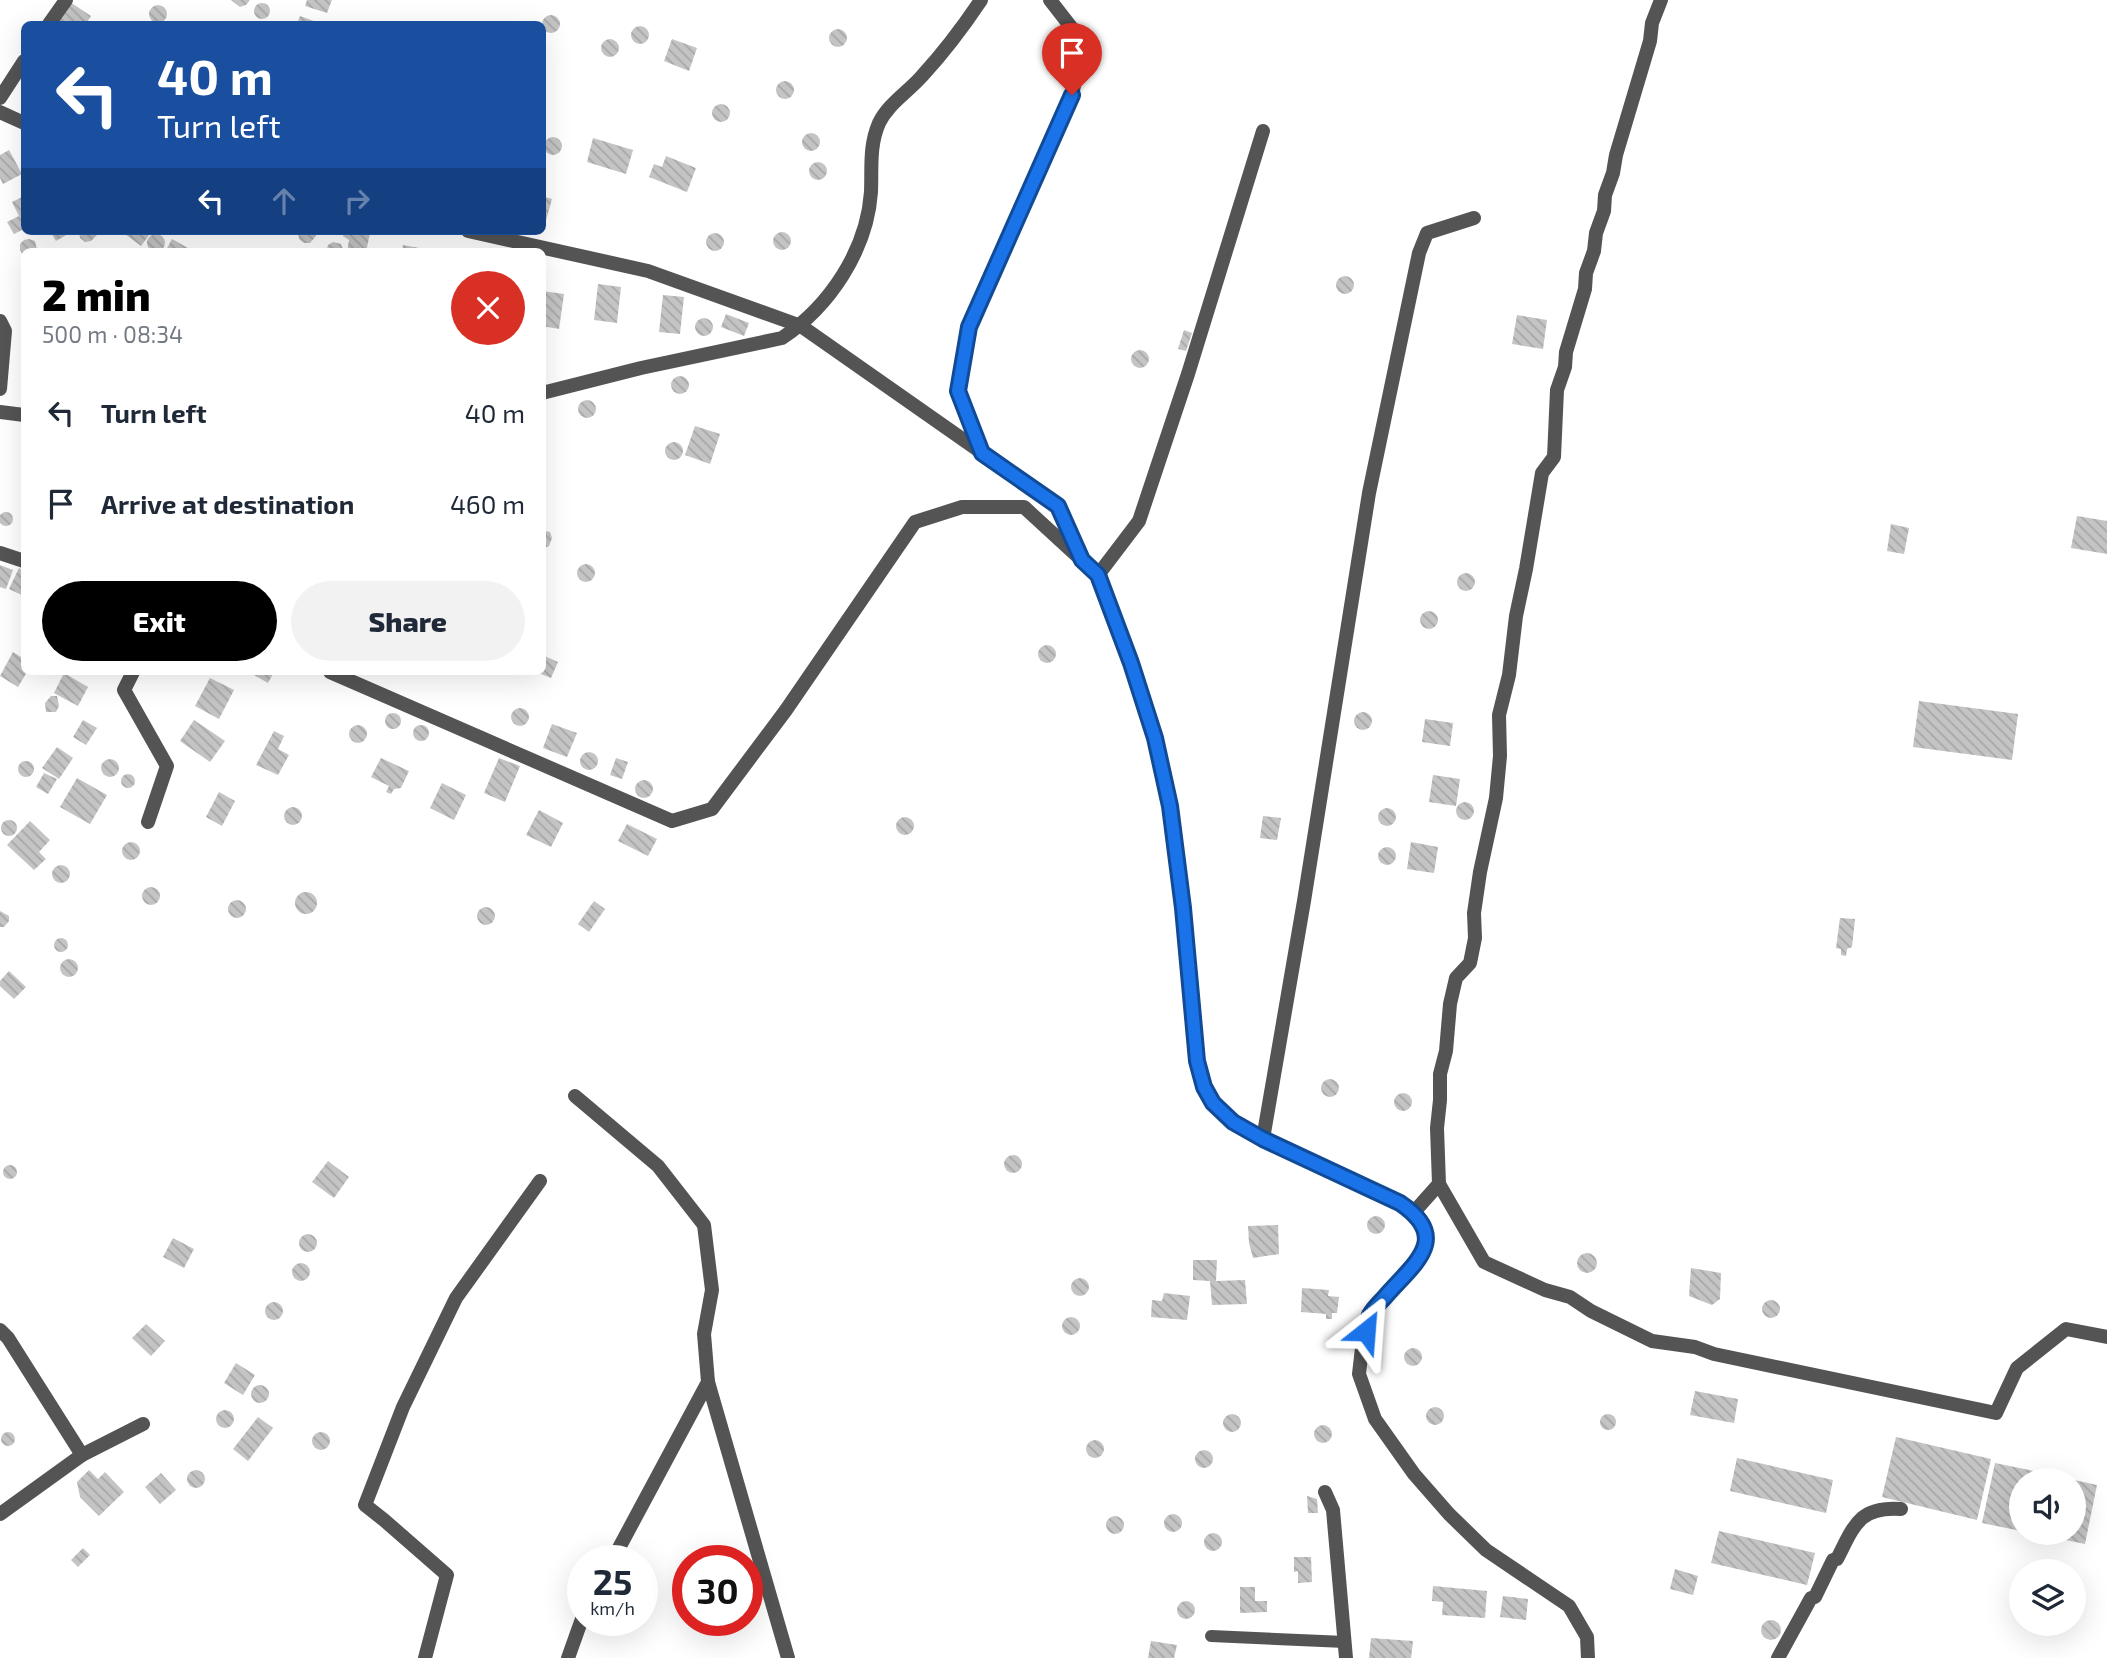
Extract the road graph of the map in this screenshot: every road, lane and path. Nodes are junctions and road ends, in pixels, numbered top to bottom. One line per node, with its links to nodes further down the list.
1 (65, 0): 5 (street)
2 (981, 0): 16 (street)
3 (1050, 0): 21 (street)
4 (1661, 0): 32 (street)
5 (51, 21)
6 (21, 66): 7 (street)
7 (0, 98)
8 (0, 112): 9 (street)
9 (21, 122)
10 (1263, 131): 25 (street)
11 (1474, 218): 30 (street)
12 (486, 235): 13 (street)
13 (544, 248)
14 (546, 248): 16 (street)
15 (0, 321): 17 (street)
16 (801, 326): 18 (street); 21 (street)
17 (0, 389)
18 (546, 392)
19 (0, 412): 20 (street)
20 (21, 415)
21 (982, 453): 24 (street)
22 (0, 553): 23 (street)
23 (21, 560)
24 (1082, 560): 25 (street); 27 (street)
25 (1098, 575): 30 (street)
26 (132, 675): 28 (street)
27 (337, 675)
28 (148, 822)
29 (575, 1096): 36 (street)
30 (1263, 1139): 33 (street)
31 (540, 1181): 46 (street)
32 (1440, 1184): 33 (street); 35 (street)
33 (1414, 1212): 50 (street)
34 (0, 1329): 38 (street)
35 (2107, 1338)
36 (708, 1382): 42 (street); 48 (street)
37 (143, 1424): 38 (street)
38 (82, 1455): 41 (street)
39 (1325, 1492): 45 (street)
40 (1901, 1509): 51 (street)
41 (0, 1514)
42 (621, 1545)
43 (576, 1636): 47 (street)
44 (1211, 1636): 45 (lane)
45 (1345, 1642): 49 (street)
46 (425, 1658)
47 (568, 1658)
48 (789, 1658)
49 (1346, 1658)
50 (1588, 1658)
51 (1778, 1658)

